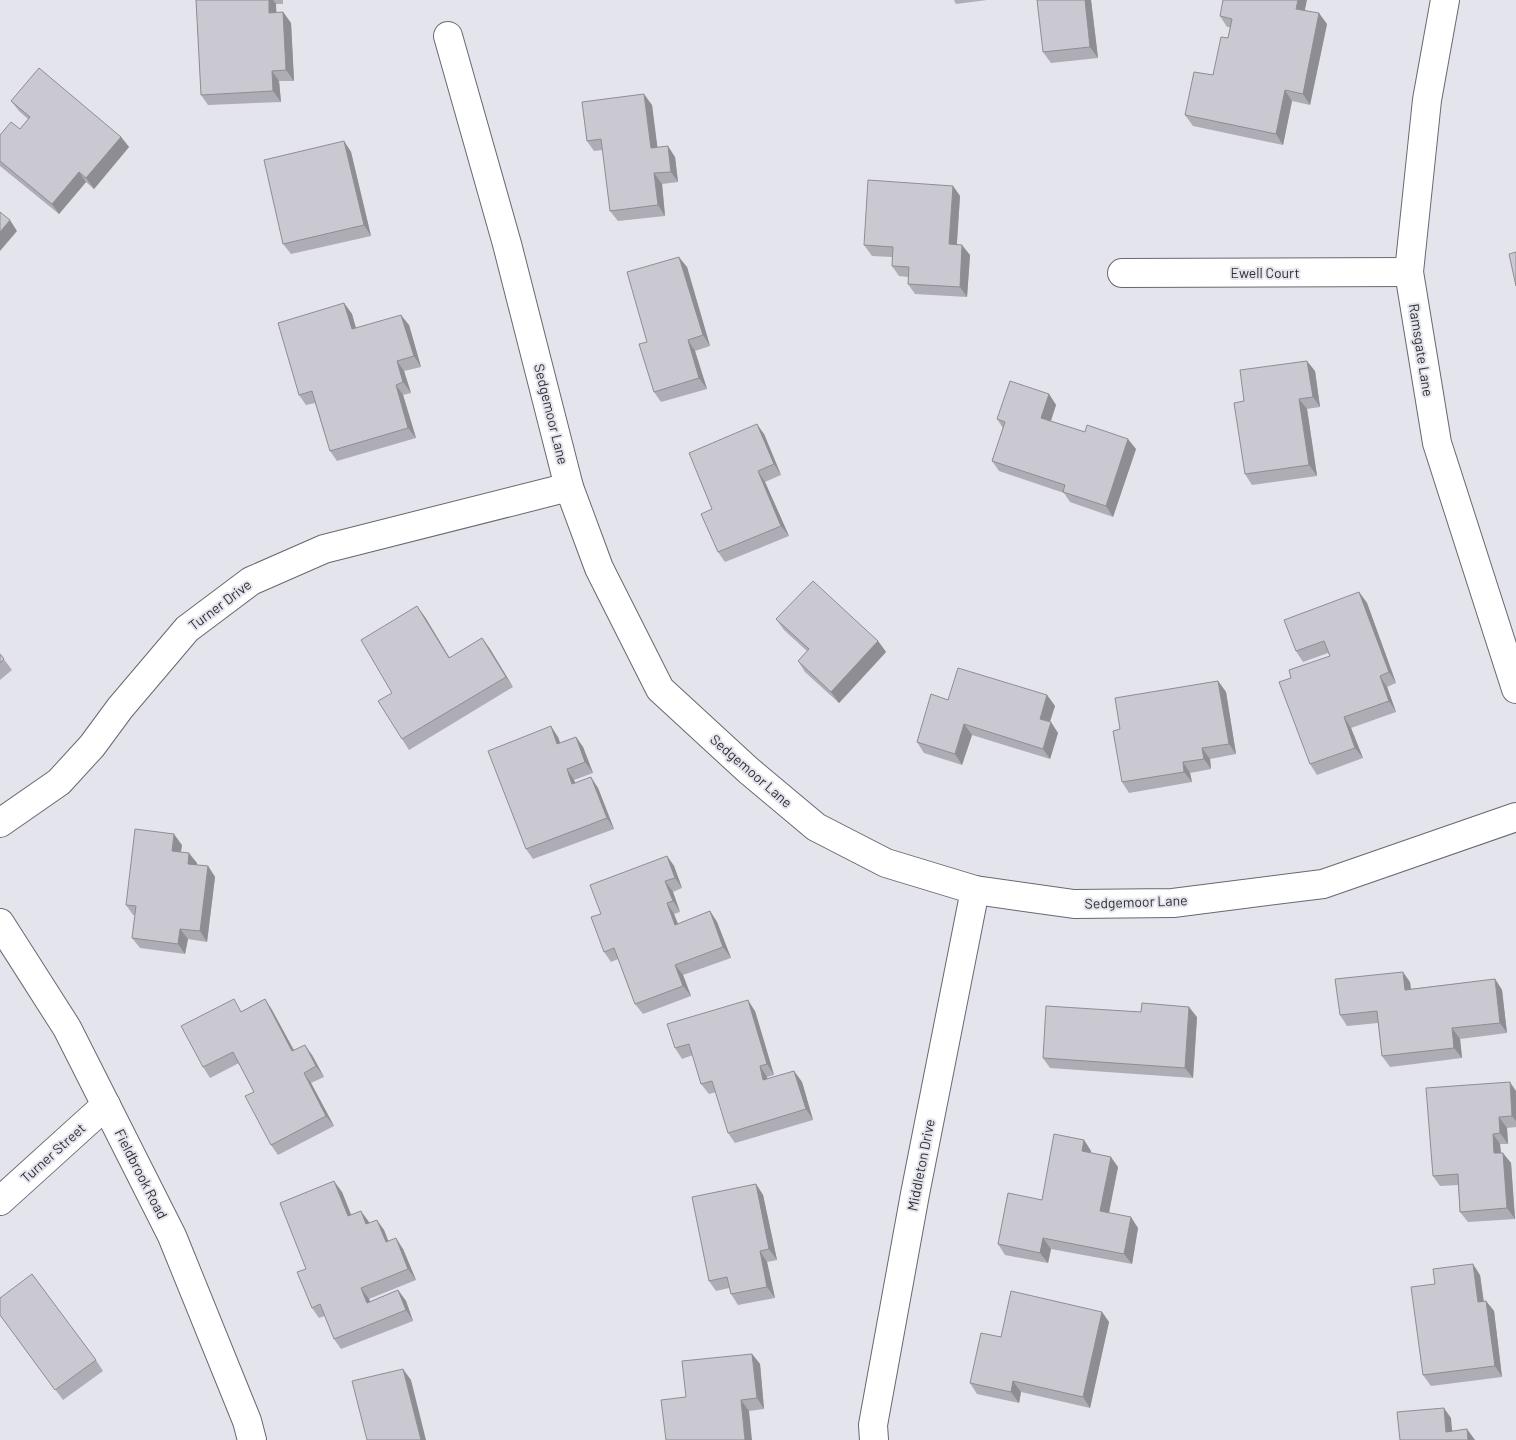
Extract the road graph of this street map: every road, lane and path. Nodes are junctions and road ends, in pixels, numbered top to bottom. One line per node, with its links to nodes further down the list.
1 (1445, 0): 3 (street, Ramsgate Lane)
2 (448, 36): 5 (street, Sedgemoor Lane)
3 (1409, 272): 4 (street, Ewell Court); 6 (street, Ramsgate Lane)
4 (1122, 273)
5 (569, 487): 8 (street, Turner Drive); 9 (street, Sedgemoor Lane)
6 (1516, 689)
7 (1516, 817): 9 (street, Sedgemoor Lane)
8 (0, 824)
9 (975, 890): 14 (street, Middleton Drive)
10 (0, 923): 11 (street, Fieldbrook Road)
11 (106, 1105): 12 (street, Turner Street); 13 (street, Fieldbrook Road)
12 (0, 1201)
13 (252, 1440)
14 (874, 1440)

